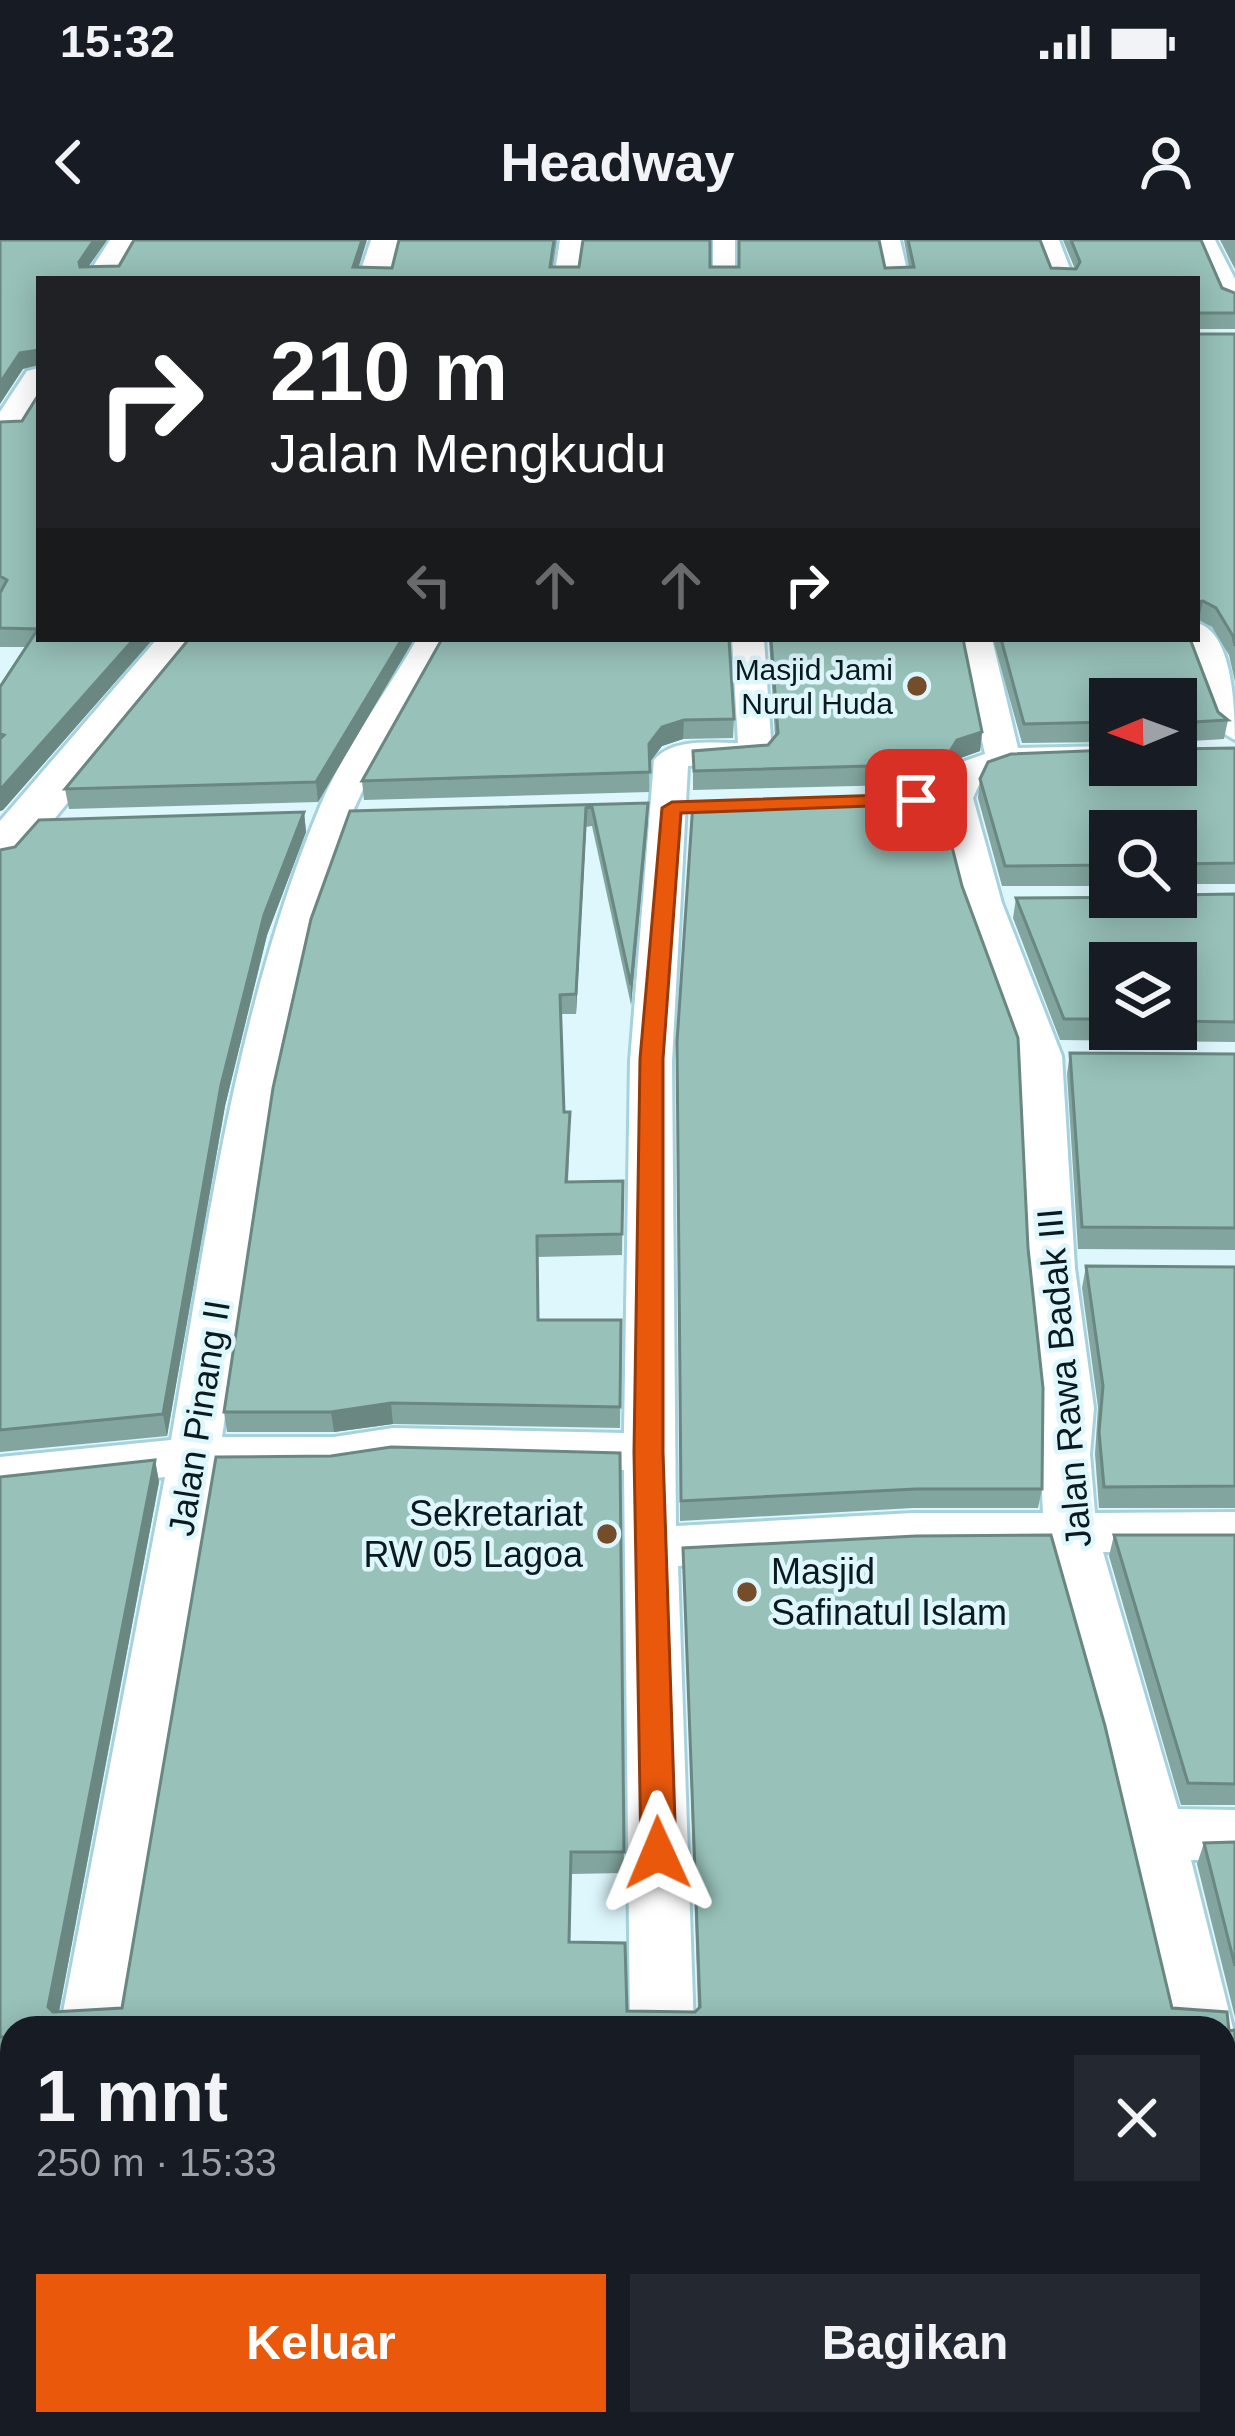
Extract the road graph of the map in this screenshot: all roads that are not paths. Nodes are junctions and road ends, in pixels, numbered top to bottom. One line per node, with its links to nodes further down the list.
1 (125, 240): 8 (street)
2 (386, 240): 9 (street)
3 (571, 240): 10 (street)
4 (724, 240): 11 (street)
5 (890, 240): 12 (street)
6 (1048, 240): 13 (street)
7 (1204, 240): 14 (street)
8 (103, 276)
9 (375, 276)
10 (565, 276)
11 (724, 276)
12 (897, 276)
13 (1062, 276)
14 (1235, 301)
15 (36, 384): 16 (street)
16 (16, 427)
17 (178, 642): 29 (street)
18 (431, 642): 27 (street, Jalan Pinang II)
19 (748, 642): 30 (street)
20 (977, 642): 24 (street)
21 (1200, 642): 22 (street)
22 (1228, 745)
23 (1089, 757): 24 (street)
24 (1003, 759): 25 (street)
25 (955, 798): 26 (street); 33 (street, Jalan Rawa Badak III)
26 (890, 800)
27 (346, 810): 28 (street); 31 (street, Jalan Pinang II)
28 (289, 818)
29 (24, 832)
30 (649, 1452): 31 (street); 35 (street)
31 (194, 1456): 32 (street); 38 (street, Jalan Pinang II)
32 (0, 1476)
33 (1070, 1531): 34 (street); 35 (street); 36 (street, Jalan Rawa Badak III)
34 (1235, 1532)
35 (652, 1547): 39 (street)
36 (1155, 1834): 37 (street); 40 (street, Jalan Rawa Badak III)
37 (1235, 1835)
38 (94, 2016)
39 (662, 2016)
40 (1198, 2016)

